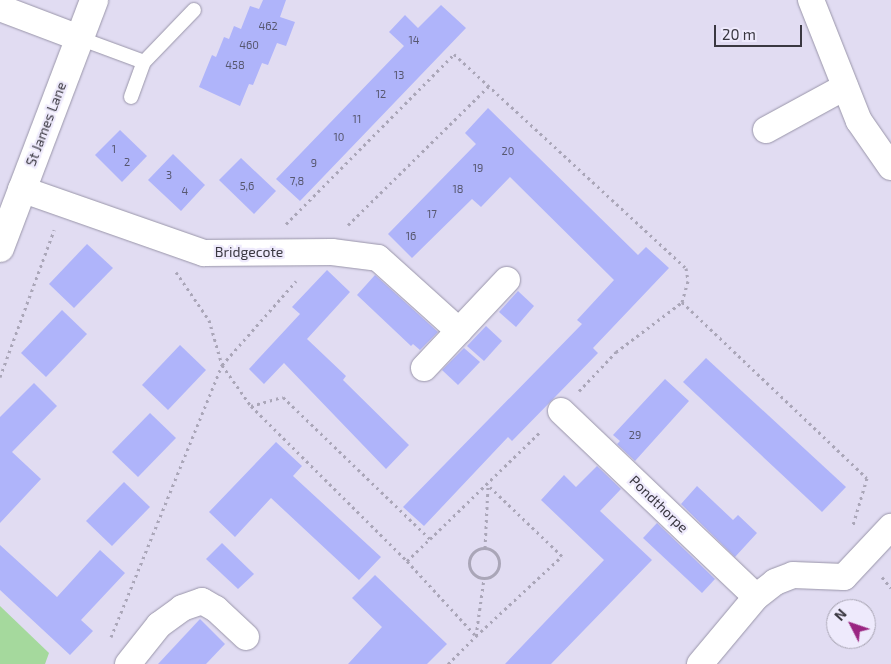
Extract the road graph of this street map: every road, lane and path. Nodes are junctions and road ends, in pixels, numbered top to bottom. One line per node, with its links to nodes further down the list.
1 (94, 0): 5 (street, St James Lane)
2 (811, 0): 8 (street)
3 (0, 8): 5 (street)
4 (194, 10): 6 (lane)
5 (79, 38): 6 (lane); 12 (street, St James Lane)
6 (144, 62): 9 (lane)
7 (488, 87): 16 (path); 17 (path); 19 (path)
8 (845, 87): 10 (street); 11 (street)
9 (131, 97)
10 (766, 130)
11 (891, 167)
12 (21, 189): 13 (street, Bridgecote); 15 (street, St James Lane)
13 (64, 204): 14 (street, Bridgecote); 23 (path)
14 (164, 239): 16 (street, Bridgecote); 21 (path)
15 (0, 248)
16 (258, 252): 17 (street, Bridgecote)
17 (321, 252): 20 (street, Bridgecote); 21 (path)
18 (507, 280): 20 (street)
19 (682, 302): 25 (path); 30 (path)
20 (459, 331): 22 (street)
21 (222, 365): 24 (path); 37 (path)
22 (424, 368)
23 (0, 377)
24 (251, 406): 28 (path); 31 (path)
25 (561, 411): 26 (path); 34 (street, Pondthorpe)
26 (488, 485): 28 (path); 29 (path); 36 (path)
27 (891, 527): 30 (street)
28 (430, 539): 31 (path)
29 (486, 548): 32 (path); 32 (path)
30 (862, 558): 33 (path); 34 (street)
31 (407, 561): 36 (path)
32 (484, 578): 36 (path)
33 (891, 588)
34 (756, 598): 40 (street)
35 (246, 636): 38 (street)
36 (476, 636): 39 (path)
37 (111, 639)
38 (128, 664)
39 (448, 664)
40 (700, 664)

